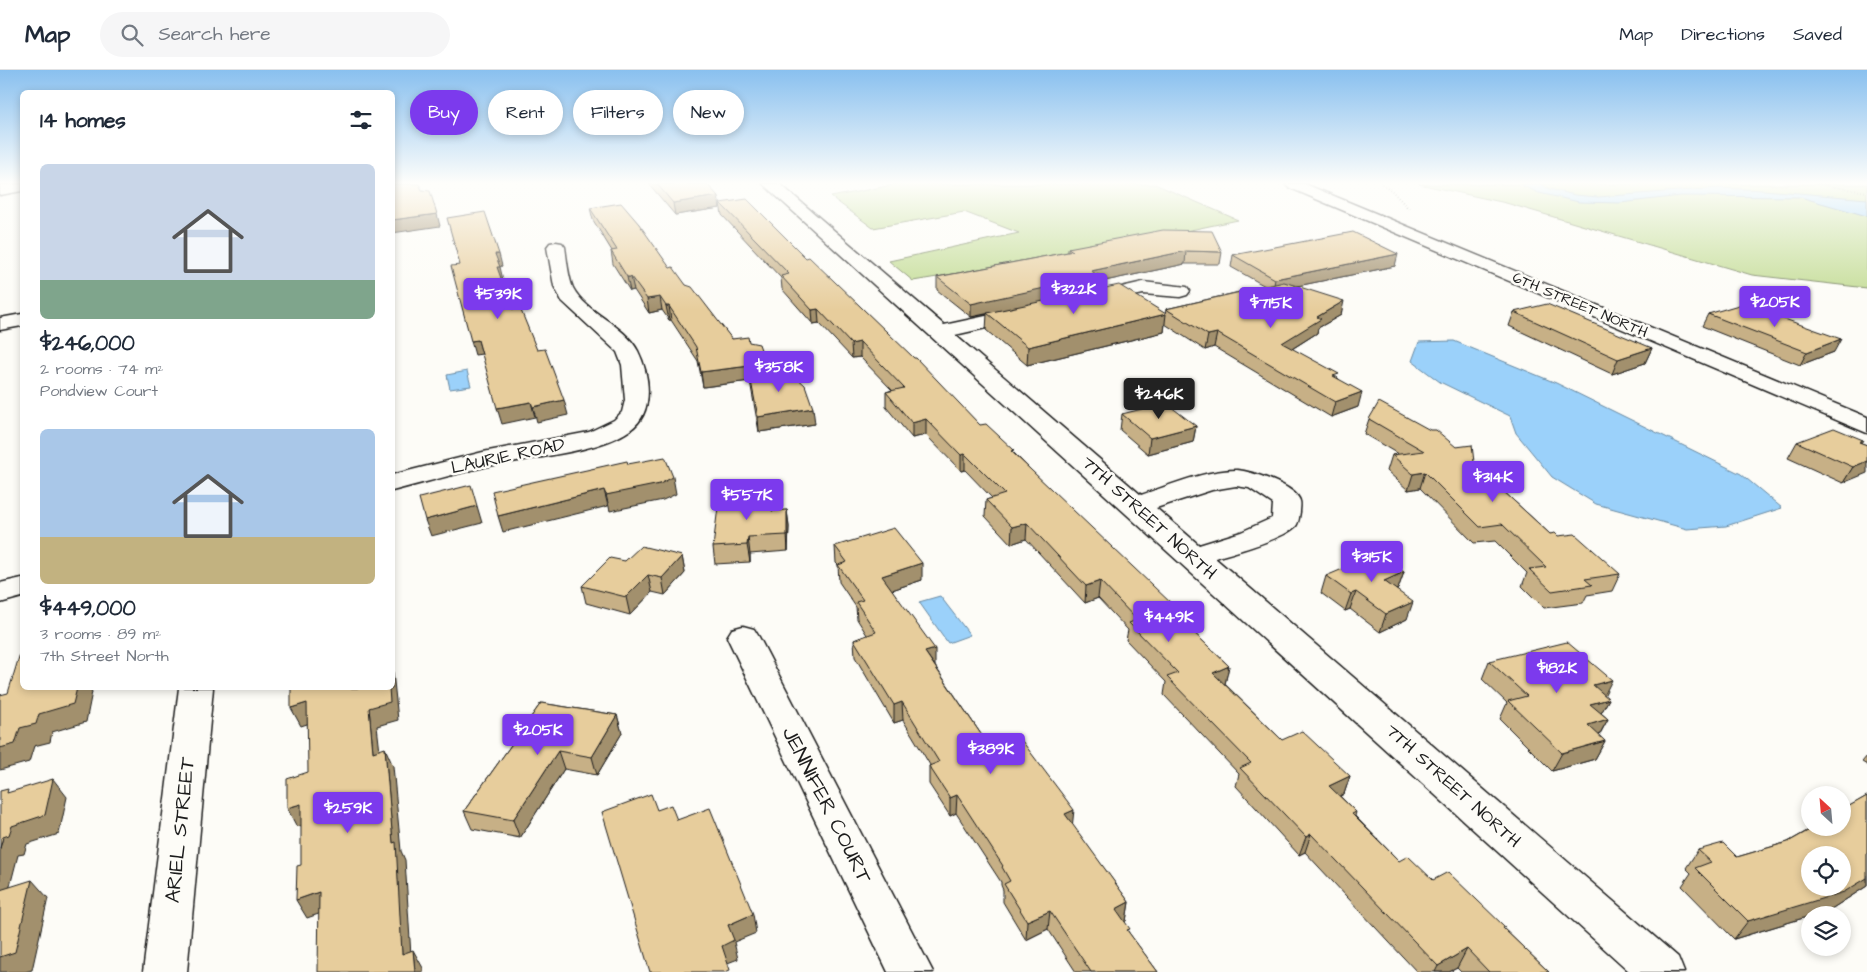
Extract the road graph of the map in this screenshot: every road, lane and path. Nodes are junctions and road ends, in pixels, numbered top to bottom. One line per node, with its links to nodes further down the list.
1 (819, 226): 9 (street, 7TH STREET NORTH)
2 (1393, 226): 10 (street, 6TH STREET NORTH)
3 (556, 247): 11 (street, LAURIE ROAD)
4 (1180, 291): 5 (street)
5 (1076, 303)
6 (1037, 312): 9 (street)
7 (20, 320): 8 (street)
8 (0, 324)
9 (939, 332): 12 (street, 7TH STREET NORTH)
10 (1867, 426)
11 (395, 482)
12 (1135, 506): 13 (street, 7TH STREET NORTH); 13 (street)
13 (1192, 556): 20 (street, 7TH STREET NORTH)
14 (20, 588): 15 (street)
15 (0, 593)
16 (743, 637): 19 (street, JENNIFER COURT)
17 (196, 690): 18 (street, ARIEL STREET)
18 (165, 972)
19 (911, 972)
20 (1662, 972)

